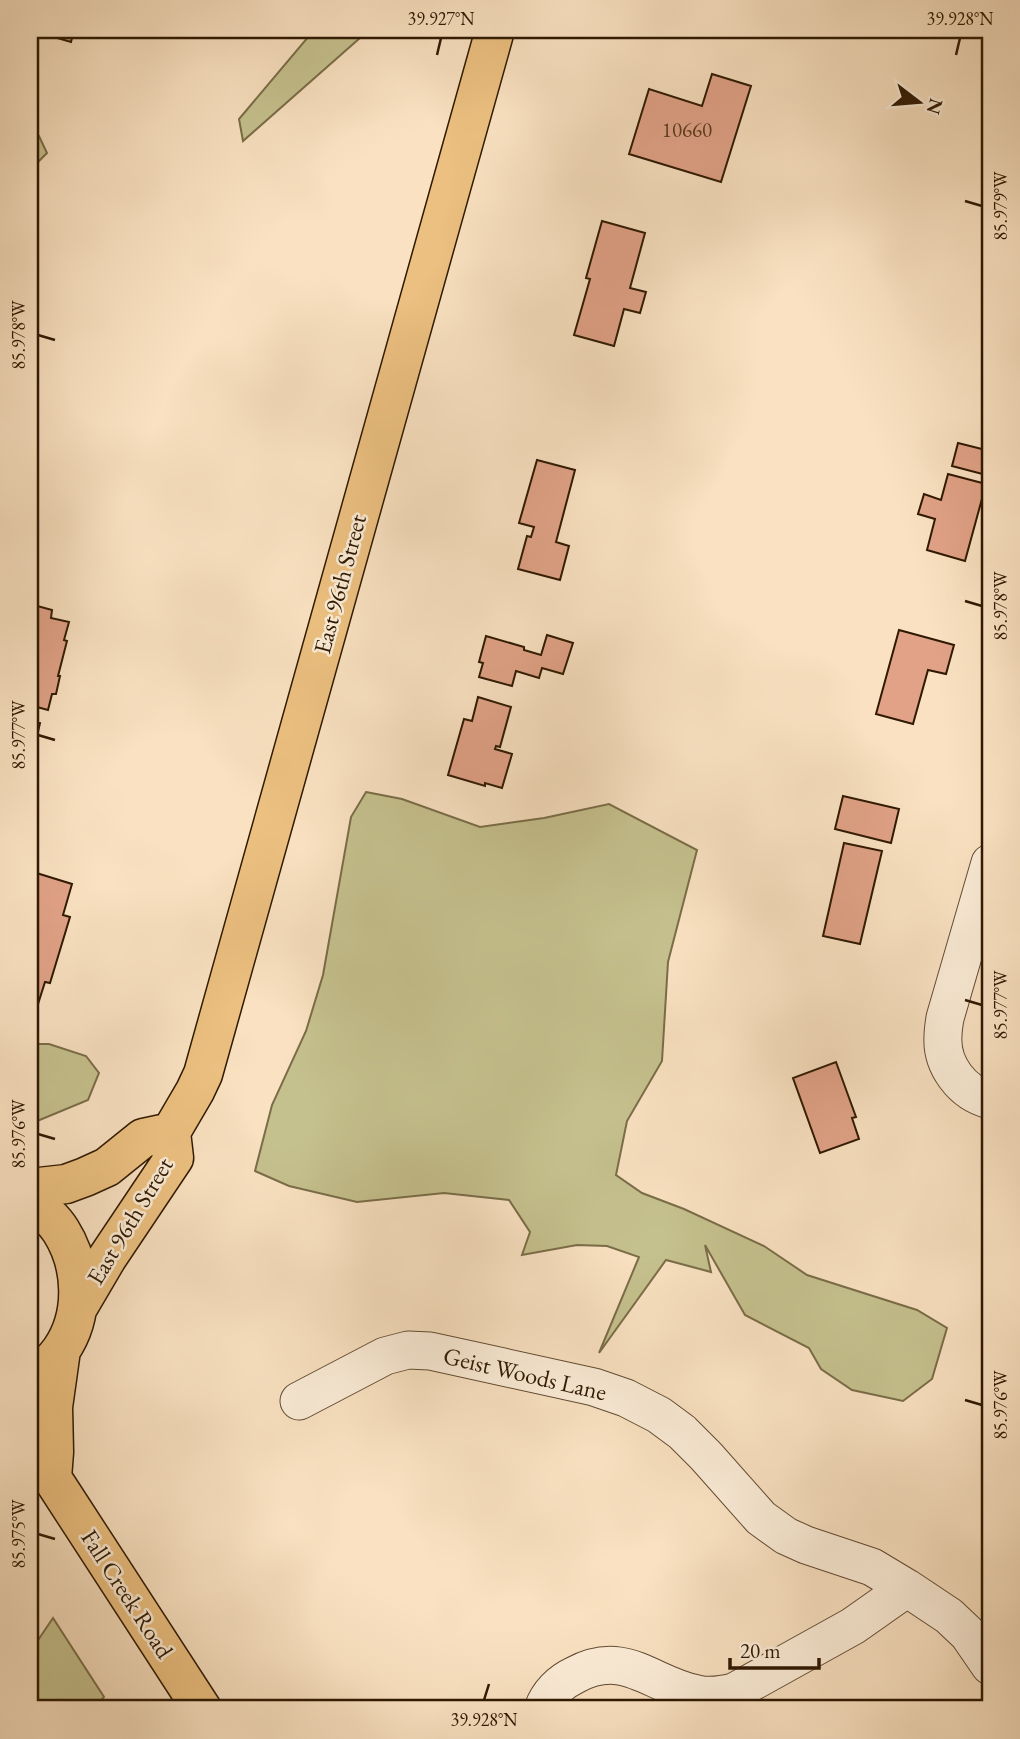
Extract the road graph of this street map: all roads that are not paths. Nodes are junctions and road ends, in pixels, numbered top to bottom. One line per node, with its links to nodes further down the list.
1 (495, 30): 4 (main road, East 96th Street)
2 (990, 863): 3 (street)
3 (990, 1100)
4 (171, 1132): 5 (main road, East 96th Street); 7 (main road, East 96th Street)
5 (30, 1188)
6 (30, 1200): 7 (main road)
7 (77, 1309): 8 (main road)
8 (61, 1350): 9 (main road); 11 (main road, Fall Creek Road)
9 (30, 1381)
10 (299, 1401): 12 (street, Geist Woods Lane)
11 (41, 1470): 14 (main road, Fall Creek Road)
12 (907, 1588): 13 (street, Geist Woods Lane); 15 (street)
13 (990, 1666)
14 (202, 1709)
15 (543, 1709)

